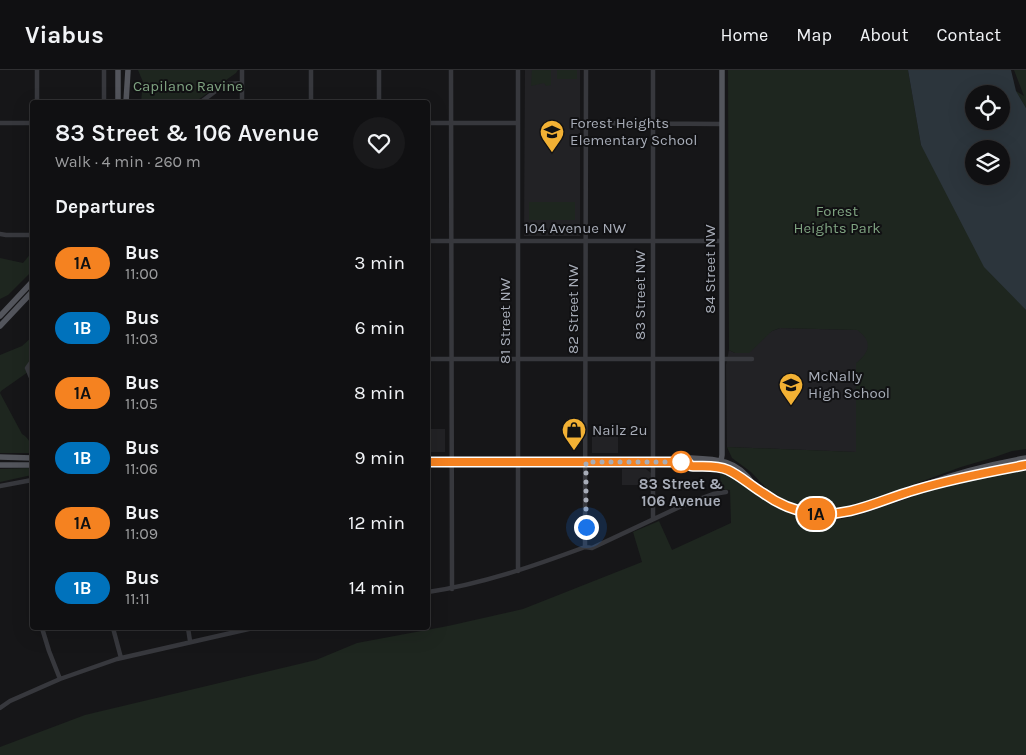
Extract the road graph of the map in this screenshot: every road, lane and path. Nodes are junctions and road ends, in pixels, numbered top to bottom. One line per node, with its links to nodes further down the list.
1 (37, 70): 14 (street)
2 (104, 70): 15 (street)
3 (118, 70): 16 (main road)
4 (128, 70): 17 (main road)
5 (242, 70): 13 (street)
6 (311, 70): 20 (street)
7 (379, 70): 21 (street)
8 (451, 70): 25 (street)
9 (518, 70): 26 (street, 81 Street NW)
10 (586, 70): 27 (street, 82 Street NW)
11 (653, 70): 28 (street, 83 Street NW)
12 (722, 70): 29 (main road, 84 Street NW)
13 (241, 83): 18 (street); 19 (street)
14 (37, 100)
15 (104, 100)
16 (118, 100)
17 (126, 100)
18 (204, 100)
19 (242, 100)
20 (311, 100)
21 (379, 100)
22 (0, 123): 23 (street)
23 (30, 123)
24 (430, 123): 25 (street)
25 (451, 123): 26 (street); 33 (street)
26 (518, 123): 34 (street, 81 Street NW)
27 (586, 123): 28 (street); 35 (street, 82 Street NW)
28 (653, 124): 29 (street); 36 (street, 83 Street NW)
29 (722, 124): 37 (main road, 84 Street NW)
30 (0, 234): 31 (street)
31 (30, 235)
32 (430, 241): 33 (street, 104 Avenue NW)
33 (451, 241): 34 (street, 104 Avenue NW); 44 (street)
34 (518, 241): 35 (street, 104 Avenue NW); 45 (street, 81 Street NW)
35 (586, 241): 36 (street, 104 Avenue NW); 46 (street, 82 Street NW)
36 (653, 241): 37 (street, 104 Avenue NW); 47 (street, 83 Street NW)
37 (722, 241): 42 (main road, 84 Street NW)
38 (30, 284): 40 (main road)
39 (30, 294): 41 (main road)
40 (0, 316)
41 (0, 326)
42 (722, 358): 47 (street); 48 (street); 54 (main road, 84 Street NW)
43 (430, 359): 44 (street)
44 (451, 359): 45 (street); 56 (street)
45 (518, 359): 46 (street); 57 (street, 81 Street NW)
46 (586, 359): 47 (street); 58 (street, 82 Street NW)
47 (653, 359): 59 (street, 83 Street NW)
48 (752, 359)
49 (30, 364): 50 (street)
50 (30, 375)
51 (0, 457): 52 (main road)
52 (30, 458)
53 (1026, 458): 68 (main road)
54 (722, 460): 60 (main road); 64 (main road, 84 Street NW); 67 (main road)
55 (430, 462): 56 (main road)
56 (451, 462): 57 (main road); 73 (street)
57 (518, 462): 58 (main road); 72 (street, 81 Street NW)
58 (586, 462): 59 (main road); 71 (street, 82 Street NW)
59 (653, 462): 60 (main road); 70 (street, 83 Street NW)
60 (687, 462): 64 (main road)
61 (0, 465): 62 (main road)
62 (30, 465)
63 (1026, 465): 68 (main road)
64 (720, 467): 67 (main road)
65 (30, 480): 66 (street)
66 (0, 486)
67 (756, 488): 68 (main road)
68 (914, 490)
69 (726, 492): 70 (street)
70 (653, 519): 71 (street)
71 (585, 547): 72 (street)
72 (518, 571): 73 (street)
73 (452, 589): 74 (street)
74 (430, 592)
75 (43, 630): 81 (street)
76 (114, 630): 80 (street)
77 (188, 630): 79 (street)
78 (243, 630): 79 (street)
79 (190, 641): 80 (street)
80 (121, 658): 81 (street)
81 (60, 679): 82 (street)
82 (0, 708)

